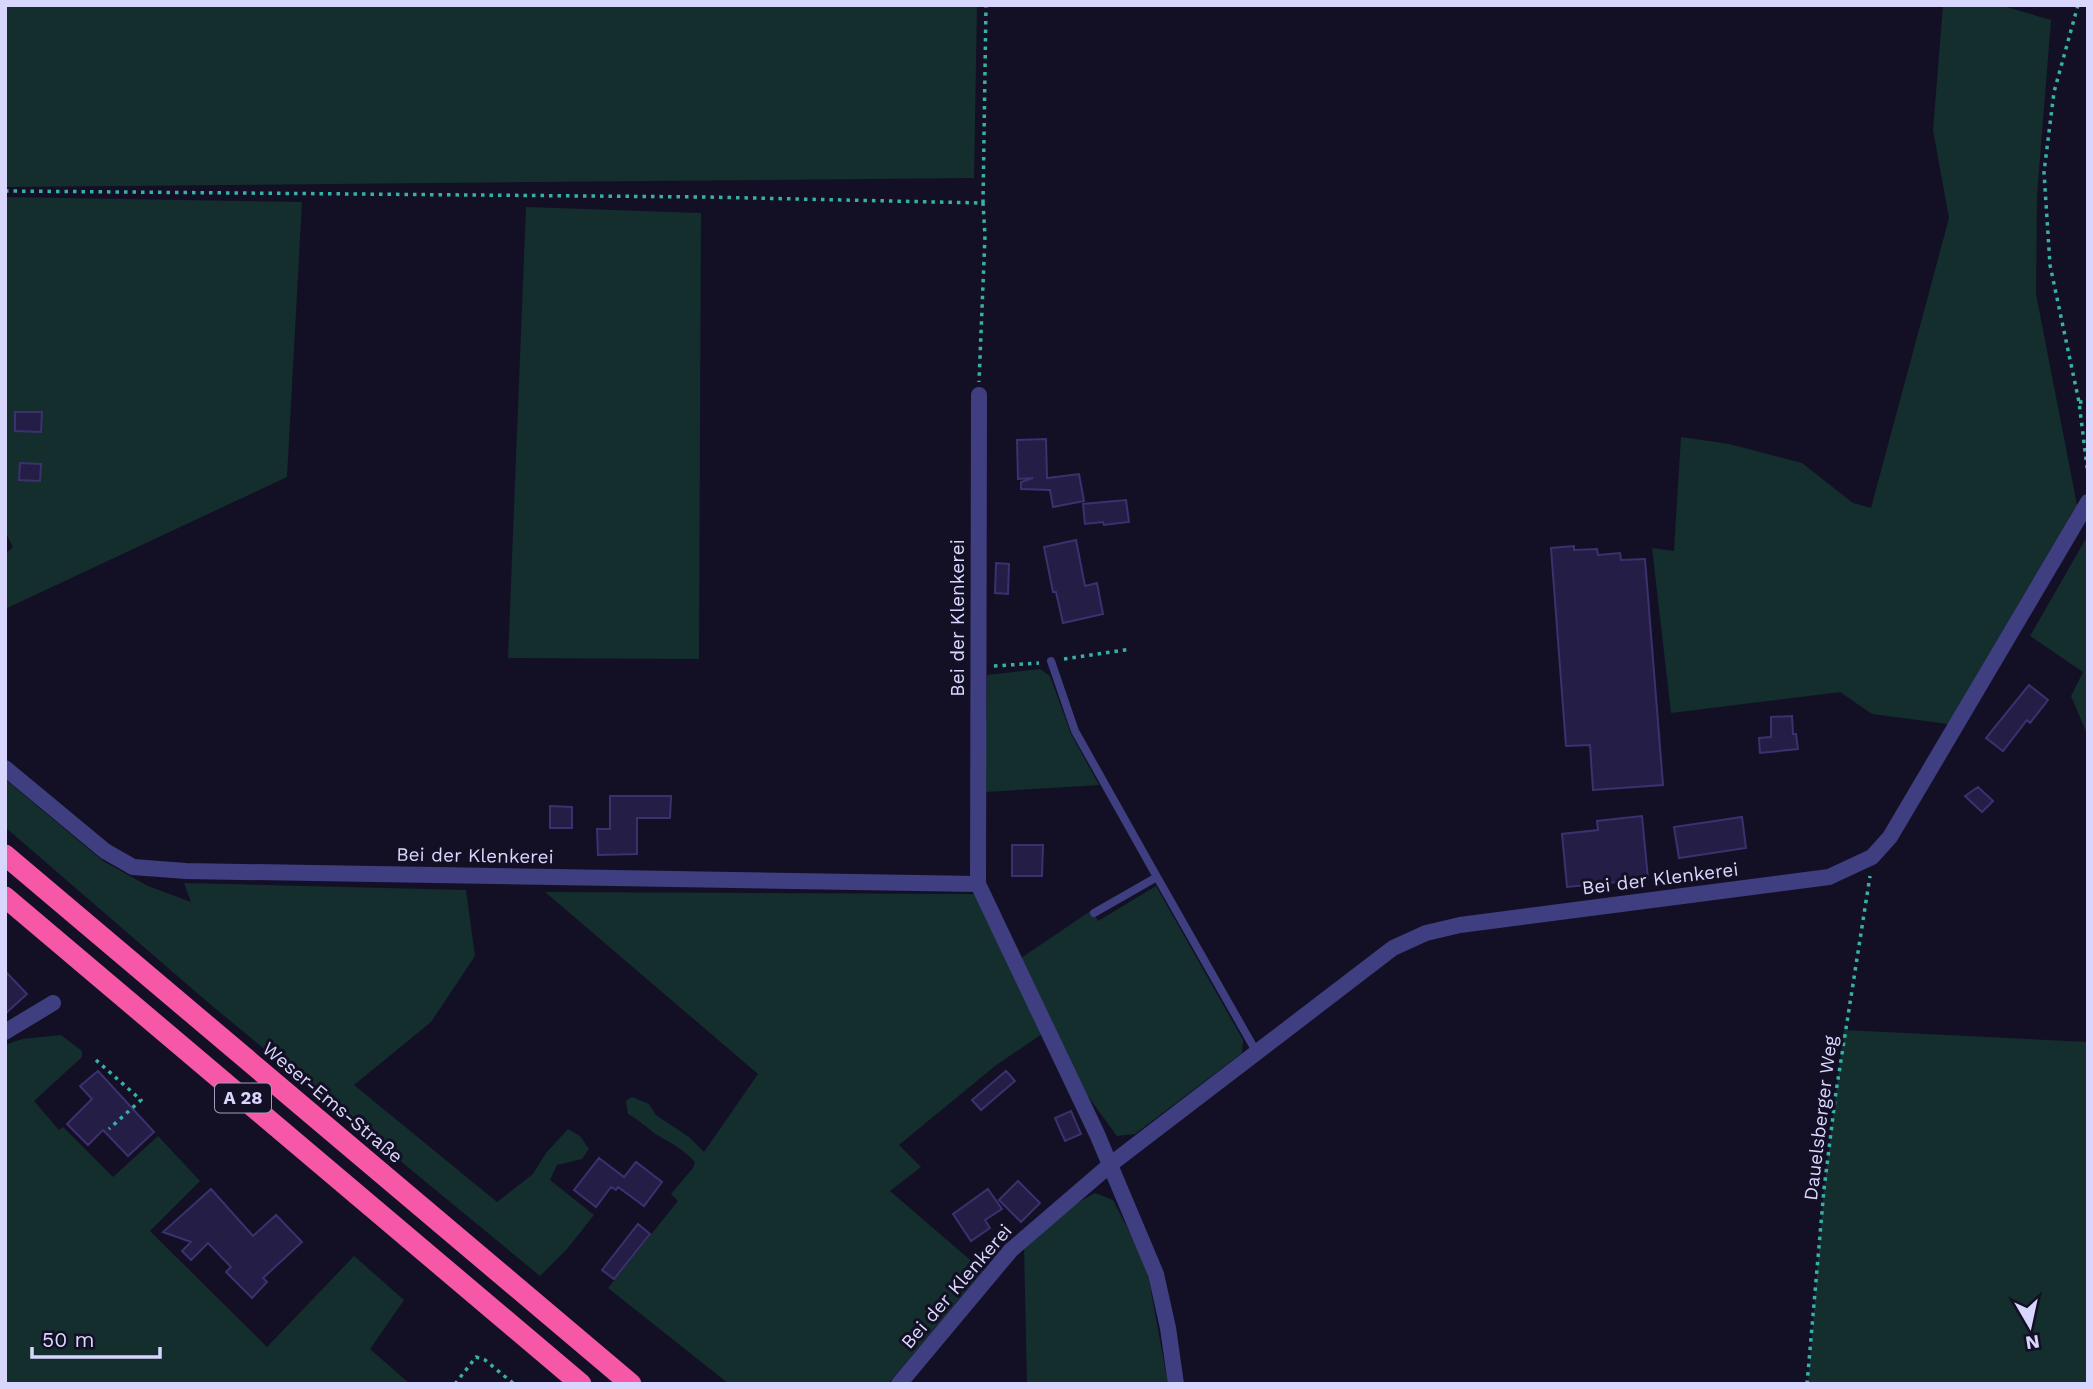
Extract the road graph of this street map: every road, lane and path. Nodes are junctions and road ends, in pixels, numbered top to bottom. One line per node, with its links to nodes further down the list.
1 (986, 5): 4 (path)
2 (2078, 5): 7 (path)
3 (5, 191): 4 (path)
4 (983, 203): 5 (path)
5 (979, 395): 15 (street, Bei der Klenkerei)
6 (2088, 401): 7 (path)
7 (2079, 402): 8 (path)
8 (2088, 475)
9 (2088, 502): 13 (street, Bei der Klenkerei)
10 (1051, 661): 14 (lane)
11 (5, 768): 15 (street, Bei der Klenkerei)
12 (5, 855): 27 (highway, Weser-Ems-Straße / A 28)
13 (1872, 857): 20 (street, Bei der Klenkerei); 30 (path, Dauelsberger Weg)
14 (1157, 877): 17 (lane); 20 (lane)
15 (978, 884): 23 (street, Bei der Klenkerei)
16 (5, 897): 26 (highway, A 28)
17 (1094, 913)
18 (53, 1003): 19 (street)
19 (5, 1032)
20 (1258, 1053): 23 (street, Bei der Klenkerei)
21 (96, 1060): 22 (path)
22 (109, 1129)
23 (1111, 1164): 28 (street, Bei der Klenkerei); 29 (street, Bei der Klenkerei)
24 (456, 1384): 25 (path)
25 (514, 1384)
26 (581, 1384)
27 (631, 1384)
28 (899, 1384)
29 (1176, 1384)
30 (1807, 1384)

